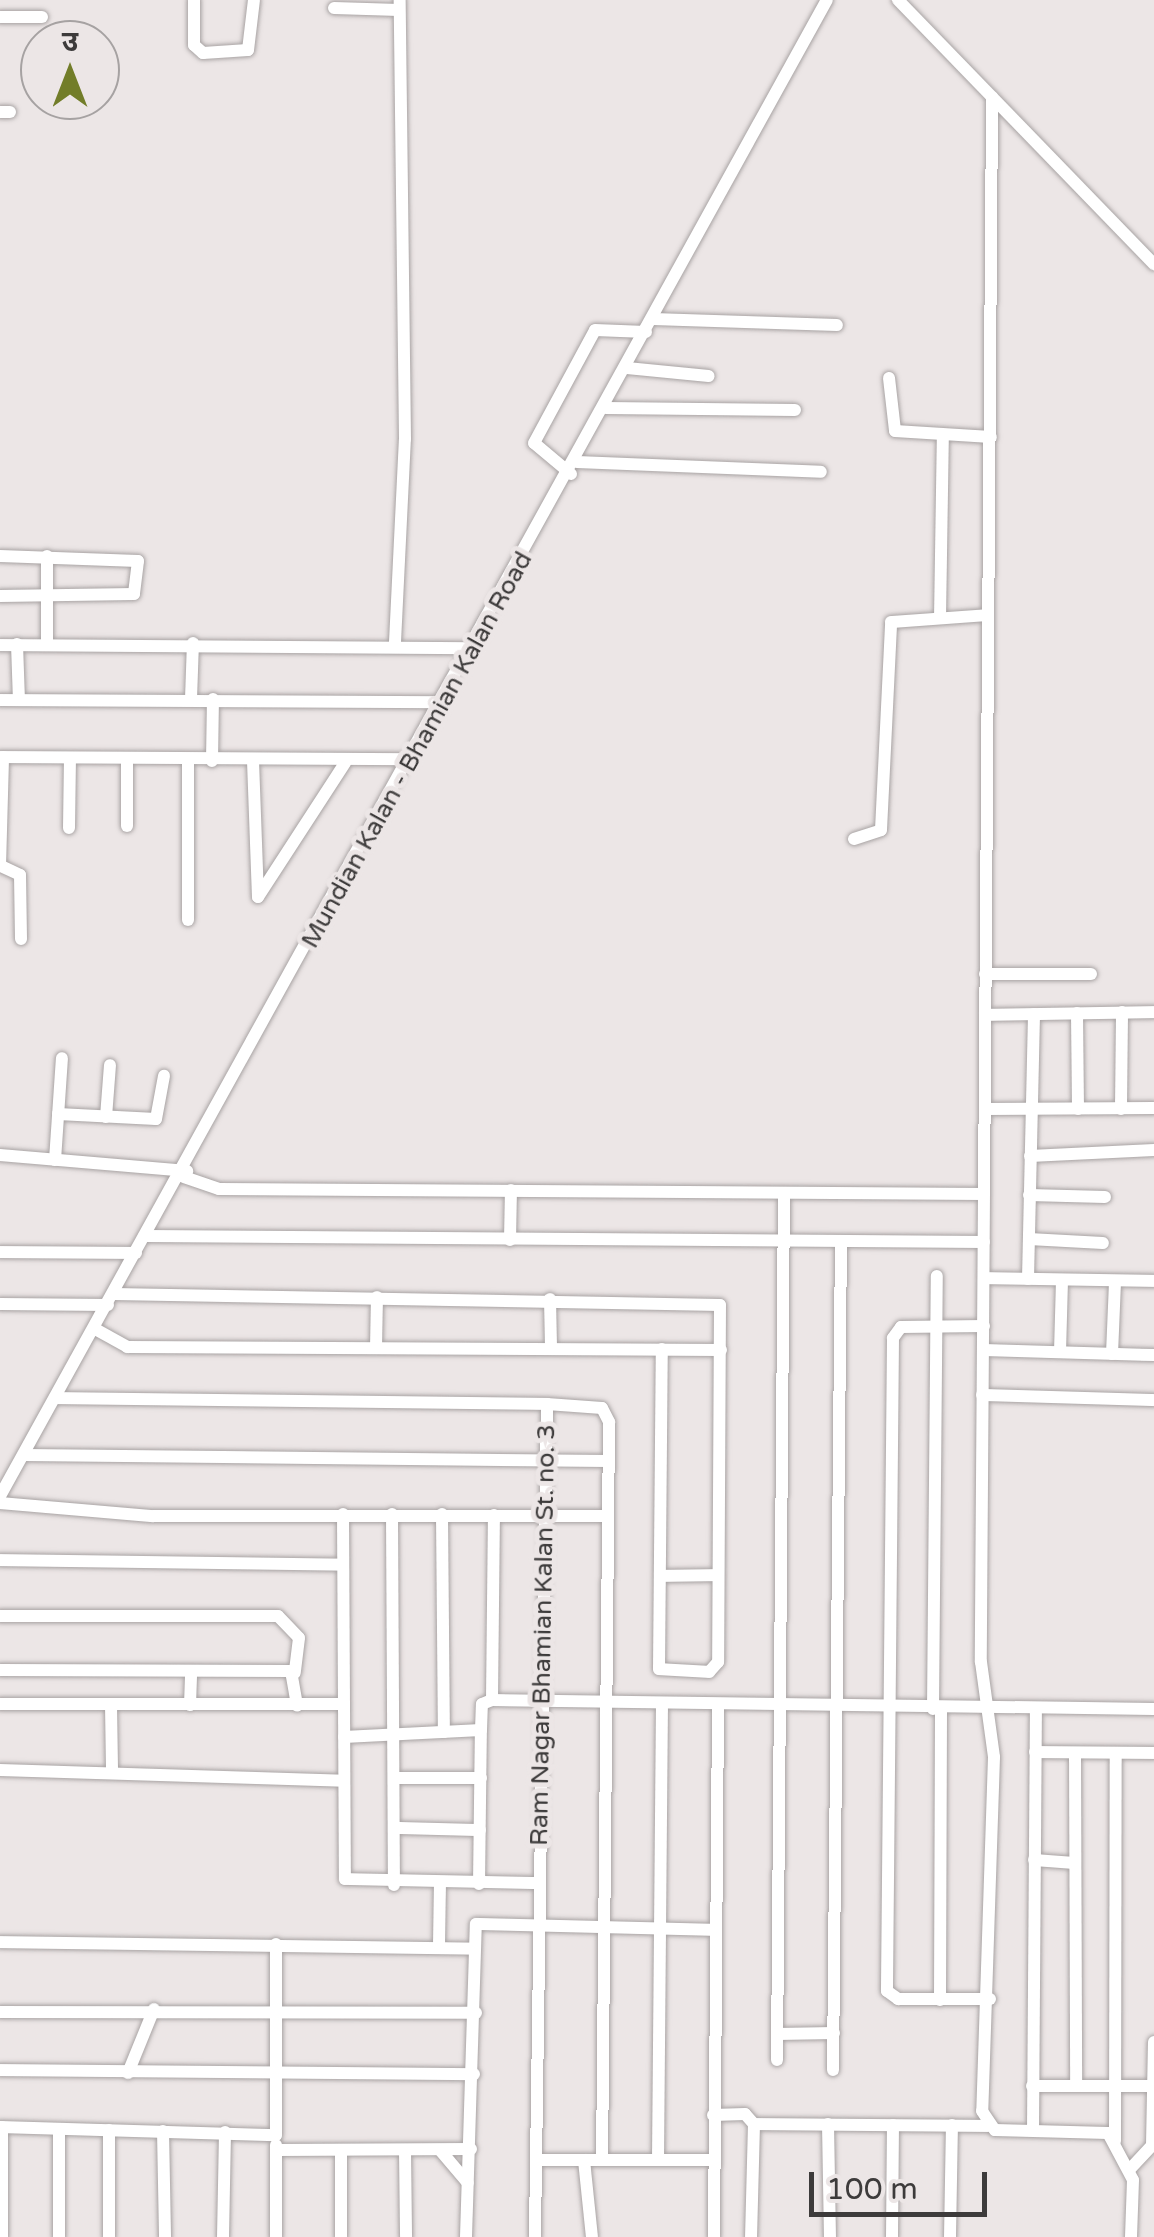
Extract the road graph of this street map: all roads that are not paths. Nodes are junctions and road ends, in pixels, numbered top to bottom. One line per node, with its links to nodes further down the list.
1 (194, 0): 2 (street)
2 (254, 0)
3 (827, 0): 12 (street, Mundian Kalan - Bhamian Kalan Road)
4 (898, 0): 9 (street)
5 (400, 5): 6 (street); 29 (street)
6 (334, 8)
7 (0, 17): 8 (street)
8 (42, 17)
9 (992, 97): 10 (street); 19 (street)
10 (1154, 264)
11 (837, 325): 12 (street)
12 (650, 326): 13 (street, Mundian Kalan - Bhamian Kalan Road); 20 (street)
13 (627, 368): 14 (street); 16 (street, Mundian Kalan - Bhamian Kalan Road)
14 (709, 376)
15 (888, 378): 18 (street)
16 (606, 408): 17 (street); 20 (street, Mundian Kalan - Bhamian Kalan Road)
17 (795, 410)
18 (944, 435): 19 (street); 27 (street)
19 (990, 437): 26 (street)
20 (574, 468): 21 (street); 33 (street, Mundian Kalan - Bhamian Kalan Road)
21 (821, 472)
22 (0, 556): 23 (street)
23 (48, 556): 25 (street); 25 (street)
24 (0, 596): 25 (street)
25 (48, 596): 28 (street)
26 (988, 615): 27 (street); 53 (street)
27 (940, 618): 49 (street)
28 (47, 642): 30 (street); 31 (street)
29 (395, 642): 30 (street); 33 (street)
30 (193, 643): 36 (street)
31 (18, 644): 32 (street); 35 (street)
32 (0, 645)
33 (469, 648): 38 (street, Mundian Kalan - Bhamian Kalan Road)
34 (0, 700): 35 (street)
35 (19, 700): 36 (street)
36 (191, 700): 37 (street)
37 (213, 700): 38 (street); 45 (street)
38 (440, 702): 41 (street, Mundian Kalan - Bhamian Kalan Road)
39 (1, 757): 40 (street); 50 (street)
40 (70, 758): 42 (street); 48 (street)
41 (410, 759): 46 (street); 74 (street, Mundian Kalan - Bhamian Kalan Road)
42 (127, 760): 44 (street); 47 (street)
43 (253, 761): 45 (street); 46 (street); 46 (street)
44 (188, 762): 45 (street); 51 (street)
45 (212, 762)
46 (346, 763)
47 (127, 826)
48 (69, 828)
49 (854, 839)
50 (0, 866): 52 (street)
51 (188, 920)
52 (21, 939)
53 (985, 974): 54 (street); 59 (street)
54 (1091, 974)
55 (1122, 1012): 56 (street); 57 (street); 65 (street)
56 (1154, 1012)
57 (1078, 1013): 58 (street); 64 (street)
58 (1034, 1014): 59 (street); 67 (street)
59 (985, 1015): 66 (street)
60 (62, 1058): 68 (street)
61 (110, 1066): 69 (street)
62 (164, 1076): 69 (street)
63 (1154, 1108): 65 (street)
64 (1078, 1109): 65 (street); 67 (street)
65 (1122, 1109)
66 (985, 1110): 67 (street); 77 (street)
67 (1032, 1110): 72 (street)
68 (58, 1114): 69 (street); 73 (street)
69 (106, 1117)
70 (1154, 1150): 72 (street)
71 (0, 1156): 73 (street)
72 (1030, 1156): 78 (street)
73 (55, 1160): 74 (street)
74 (185, 1174): 75 (street); 80 (street, Mundian Kalan - Bhamian Kalan Road)
75 (511, 1190): 76 (street); 82 (street)
76 (784, 1192): 77 (street); 86 (street)
77 (984, 1194): 84 (street)
78 (1029, 1195): 79 (street); 81 (street)
79 (1105, 1197)
80 (146, 1236): 82 (street); 88 (street, Mundian Kalan - Bhamian Kalan Road)
81 (1029, 1239): 85 (street); 91 (street)
82 (510, 1240): 86 (street)
83 (841, 1242): 84 (street); 86 (street); 145 (street)
84 (984, 1242): 90 (street)
85 (1103, 1242)
86 (782, 1243): 142 (street)
87 (0, 1252): 88 (street)
88 (136, 1252): 96 (street, Mundian Kalan - Bhamian Kalan Road)
89 (936, 1276): 100 (street)
90 (984, 1278): 91 (street); 99 (street)
91 (1028, 1279): 92 (street)
92 (1062, 1280): 93 (street); 107 (street)
93 (1115, 1281): 94 (street); 108 (street)
94 (1154, 1281)
95 (377, 1298): 96 (street); 97 (street); 102 (street)
96 (111, 1299): 98 (street); 101 (street, Mundian Kalan - Bhamian Kalan Road)
97 (550, 1300): 103 (street); 105 (street)
98 (0, 1304)
99 (984, 1326): 100 (street); 106 (street)
100 (936, 1327): 146 (street); 148 (street)
101 (95, 1329): 102 (street); 111 (street, Mundian Kalan - Bhamian Kalan Road)
102 (376, 1348): 103 (street)
103 (551, 1348): 104 (street)
104 (662, 1349): 105 (street); 127 (street)
105 (720, 1350): 126 (street)
106 (984, 1350): 107 (street); 110 (street)
107 (1060, 1352): 108 (street)
108 (1112, 1354): 109 (street)
109 (1154, 1355)
110 (982, 1395): 112 (street); 143 (street)
111 (56, 1398): 113 (street, Ram Nagar Bhamian Kalan St. no. 3); 114 (street, Mundian Kalan - Bhamian Kalan Road)
112 (1154, 1400)
113 (547, 1404): 115 (street, Ram Nagar Bhamian Kalan St. no. 3); 116 (street)
114 (24, 1454): 115 (street); 117 (street, Mundian Kalan - Bhamian Kalan Road)
115 (547, 1461): 116 (street); 122 (street, Ram Nagar Bhamian Kalan St. no. 3)
116 (608, 1461): 123 (street)
117 (0, 1500): 118 (street)
118 (342, 1514): 119 (street); 125 (street)
119 (392, 1514): 120 (street); 151 (street)
120 (442, 1514): 121 (street); 150 (street)
121 (494, 1515): 122 (street); 132 (street)
122 (545, 1515): 123 (street); 133 (street, Ram Nagar Bhamian Kalan St. no. 3)
123 (606, 1516): 134 (street)
124 (0, 1560): 125 (street)
125 (343, 1565): 137 (street)
126 (718, 1575): 127 (street); 127 (street)
127 (660, 1576)
128 (0, 1616): 131 (street)
129 (0, 1670): 130 (street)
130 (191, 1671): 131 (street); 141 (street)
131 (295, 1672): 136 (street)
132 (492, 1700): 133 (street); 149 (street)
133 (540, 1701): 134 (street); 166 (street, Ram Nagar Bhamian Kalan St. no. 3)
134 (605, 1702): 138 (street); 171 (street)
135 (0, 1704): 140 (street)
136 (297, 1704): 137 (street); 141 (street)
137 (344, 1704): 152 (street)
138 (662, 1704): 139 (street); 172 (street)
139 (718, 1704): 142 (street); 173 (street)
140 (111, 1705): 141 (street); 158 (street)
141 (190, 1705)
142 (779, 1707): 145 (street); 184 (street)
143 (986, 1708): 144 (street); 146 (street); 178 (street)
144 (1036, 1708): 147 (street); 153 (street)
145 (835, 1709): 148 (street); 185 (street)
146 (937, 1709): 148 (street); 179 (street)
147 (1154, 1709)
148 (887, 1710): 179 (street)
149 (481, 1730): 150 (street); 160 (street)
150 (444, 1732): 151 (street)
151 (394, 1734): 152 (street); 159 (street)
152 (344, 1736): 161 (street)
153 (1035, 1752): 154 (street); 164 (street)
154 (1075, 1753): 156 (street); 165 (street)
155 (1154, 1753): 156 (street)
156 (1116, 1754): 194 (street)
157 (0, 1770): 158 (street)
158 (112, 1771): 161 (street)
159 (395, 1778): 160 (street); 162 (street)
160 (480, 1778): 163 (street)
161 (344, 1781): 169 (street)
162 (396, 1828): 163 (street); 169 (street)
163 (480, 1830): 168 (street)
164 (1034, 1860): 165 (street); 195 (street)
165 (1075, 1863): 193 (street)
166 (538, 1883): 168 (street); 170 (street, Ram Nagar Bhamian Kalan St. no. 3)
167 (440, 1884): 168 (street); 169 (street); 176 (street)
168 (479, 1884)
169 (394, 1885)
170 (538, 1927): 171 (street); 177 (street); 216 (street, Ram Nagar Bhamian Kalan St. no. 3)
171 (603, 1928): 172 (street); 218 (street)
172 (661, 1929): 173 (street); 219 (street)
173 (714, 1930): 197 (street)
174 (0, 1942): 175 (street)
175 (276, 1944): 176 (street); 180 (street)
176 (439, 1945): 177 (street)
177 (475, 1949): 183 (street)
178 (990, 1999): 179 (street); 202 (street)
179 (940, 2000)
180 (277, 2007): 181 (street); 183 (street); 192 (street)
181 (154, 2010): 182 (street); 190 (street)
182 (0, 2012)
183 (476, 2013): 191 (street)
184 (777, 2034): 185 (street); 187 (street)
185 (834, 2034): 189 (street)
186 (1154, 2042): 196 (street)
187 (777, 2060)
188 (0, 2070): 190 (street)
189 (833, 2070)
190 (128, 2073): 192 (street)
191 (474, 2074): 192 (street); 213 (street)
192 (276, 2075): 209 (street)
193 (1076, 2085): 194 (street); 195 (street)
194 (1116, 2085): 196 (street); 210 (street)
195 (1032, 2086): 205 (street)
196 (1154, 2086): 221 (street)
197 (713, 2114): 198 (street); 220 (street)
198 (754, 2124): 199 (street); 235 (street)
199 (828, 2124): 200 (street); 236 (street)
200 (893, 2124): 201 (street); 237 (street)
201 (952, 2126): 202 (street); 238 (street)
202 (988, 2126): 205 (street)
203 (1, 2127): 204 (street); 223 (street)
204 (58, 2129): 206 (street); 224 (street)
205 (1033, 2129): 210 (street)
206 (109, 2130): 207 (street); 225 (street)
207 (163, 2131): 208 (street); 226 (street)
208 (225, 2132): 209 (street); 227 (street)
209 (276, 2135): 211 (street)
210 (1114, 2141): 221 (street)
211 (276, 2150): 214 (street); 228 (street)
212 (440, 2150): 213 (street); 215 (street); 222 (street)
213 (471, 2150): 222 (street)
214 (341, 2152): 215 (street); 229 (street)
215 (405, 2152): 230 (street)
216 (536, 2160): 217 (street); 232 (street, Ram Nagar Bhamian Kalan St. no. 3)
217 (584, 2160): 218 (street); 233 (street)
218 (602, 2160): 219 (street)
219 (658, 2160): 220 (street)
220 (712, 2160): 234 (street)
221 (1130, 2170): 239 (street)
222 (468, 2183): 231 (street)
223 (2, 2237)
224 (59, 2237)
225 (109, 2237)
226 (165, 2237)
227 (223, 2237)
228 (276, 2237)
229 (341, 2237)
230 (406, 2237)
231 (466, 2237)
232 (536, 2237)
233 (592, 2237)
234 (714, 2237)
235 (751, 2237)
236 (830, 2237)
237 (892, 2237)
238 (950, 2237)
239 (1131, 2237)

